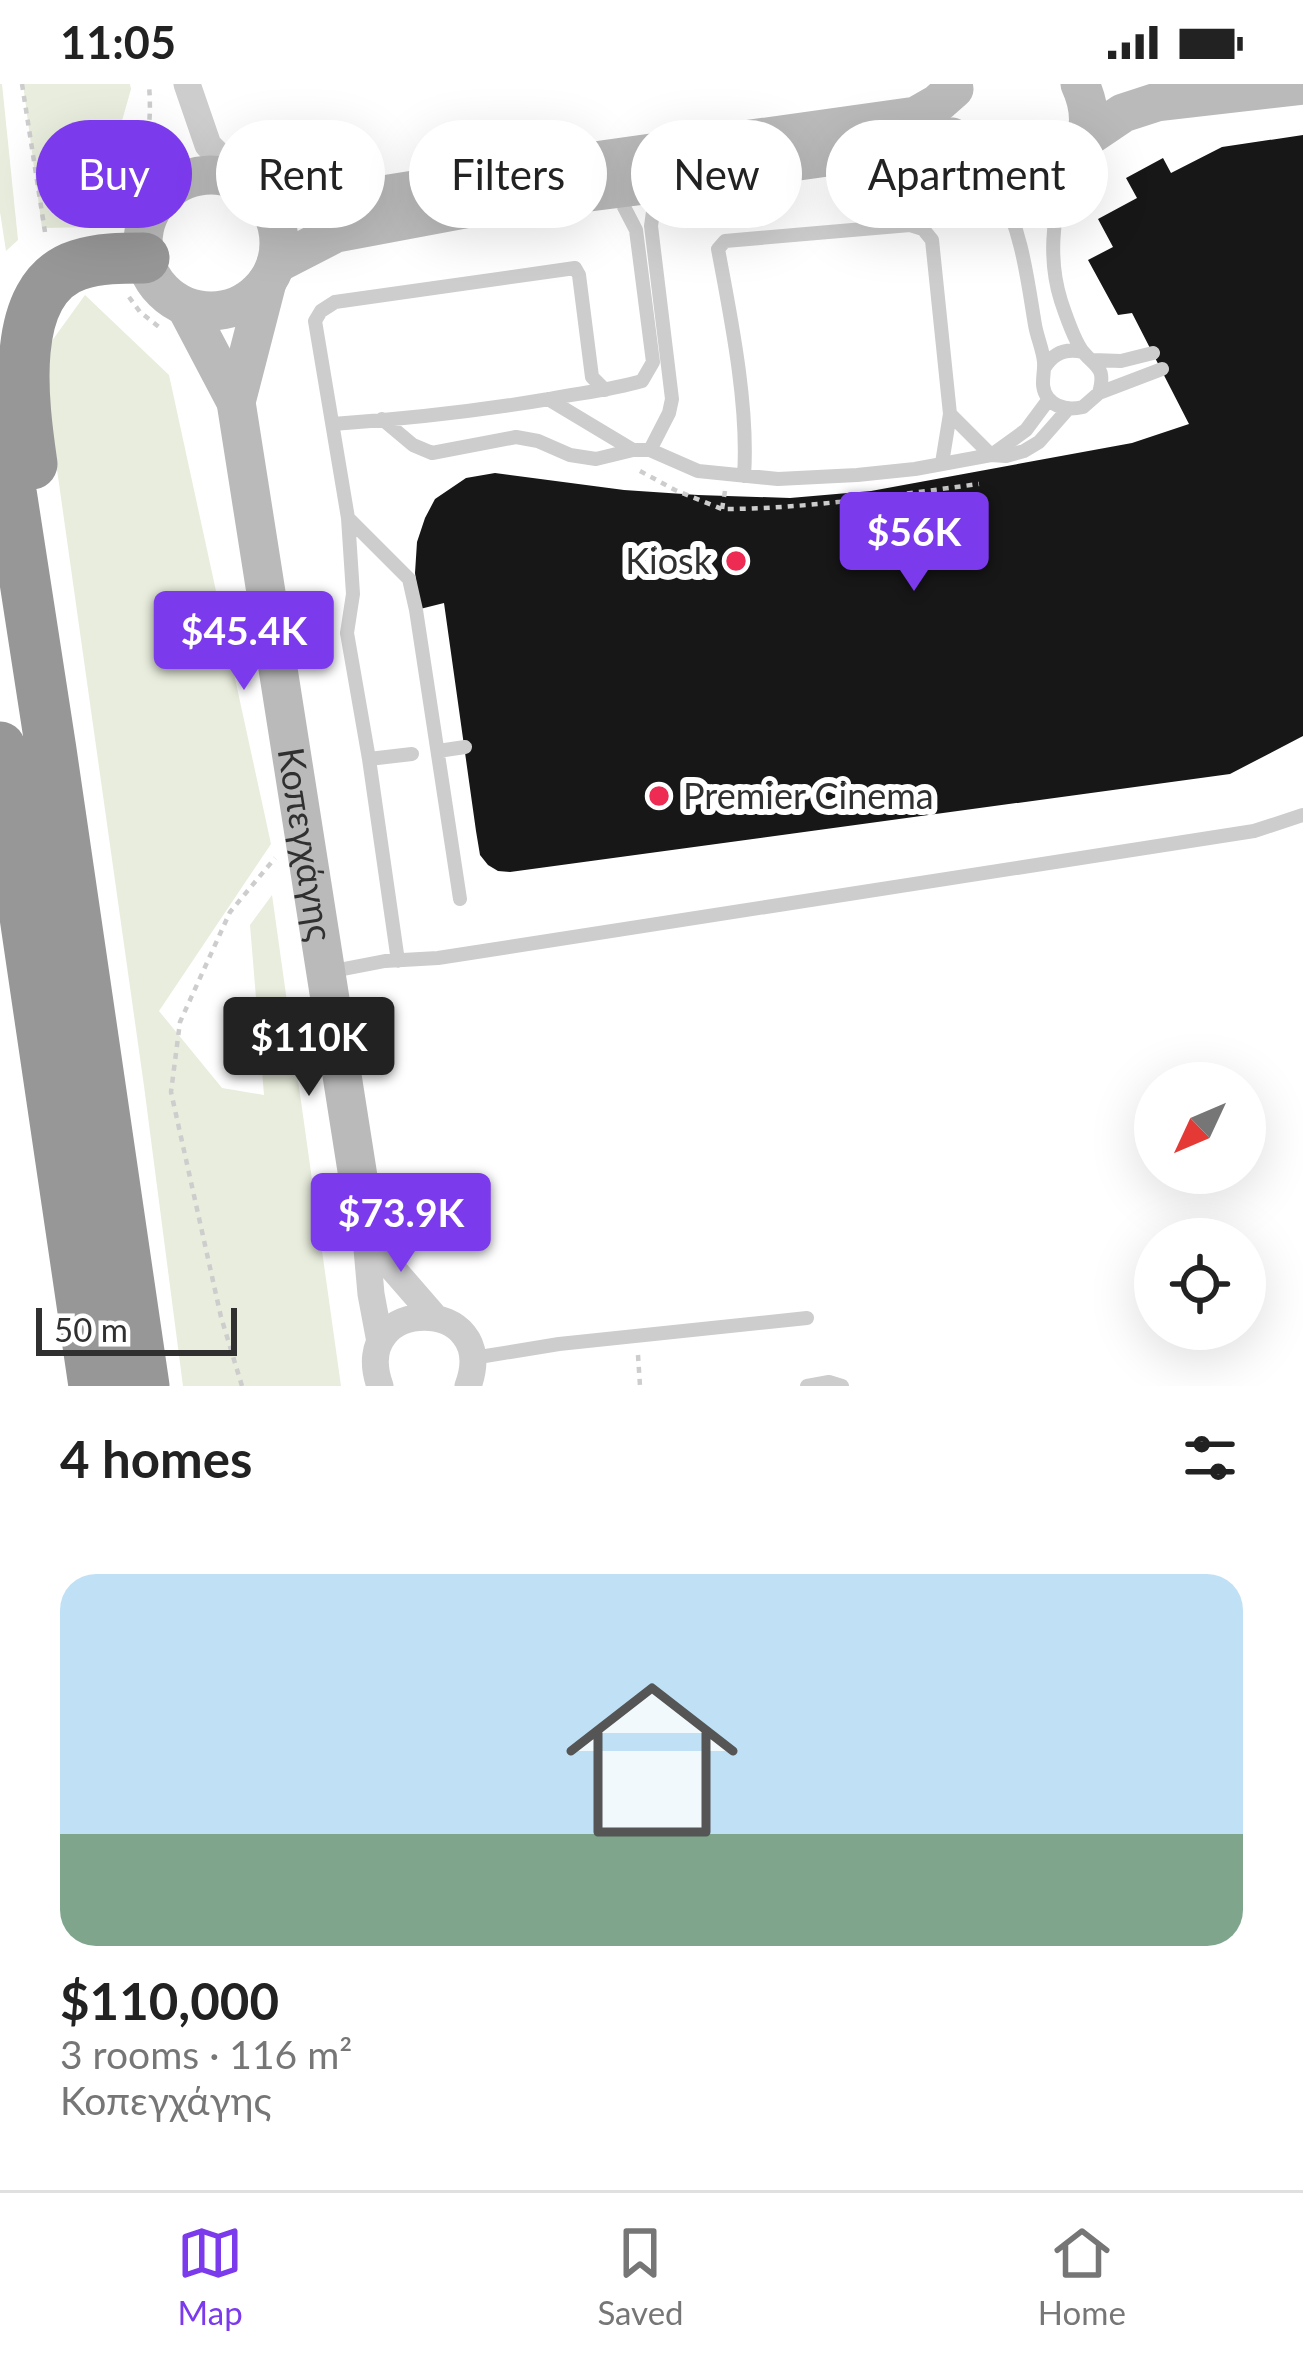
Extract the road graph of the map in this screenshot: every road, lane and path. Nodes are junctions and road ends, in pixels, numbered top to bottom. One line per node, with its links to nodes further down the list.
1 (22, 84): 19 (path)
2 (149, 84): 20 (path)
3 (187, 84): 10 (street)
4 (1081, 84): 8 (street)
5 (1303, 85): 9 (street)
6 (956, 86): 7 (street); 12 (street)
7 (949, 120)
8 (1087, 120)
9 (1108, 126)
10 (216, 153)
11 (216, 175): 20 (street)
12 (385, 194)
13 (607, 194): 27 (lane)
14 (409, 219): 21 (street)
15 (276, 228): 21 (street)
16 (651, 228): 38 (lane)
17 (1017, 228): 25 (lane)
18 (1055, 228): 24 (lane)
19 (45, 232)
20 (127, 258): 22 (street); 47 (highway)
21 (272, 273): 22 (street); 31 (street, Κοπεγχάγης)
22 (186, 307): 31 (street, Κοπεγχάγης)
23 (1153, 353): 24 (lane)
24 (1088, 356): 25 (lane); 28 (lane)
25 (1045, 367): 30 (lane)
26 (1162, 369): 28 (lane)
27 (605, 390): 29 (lane); 36 (lane)
28 (1099, 393): 32 (lane)
29 (548, 399): 34 (lane); 37 (lane)
30 (1049, 399): 32 (lane); 39 (lane)
31 (236, 401): 52 (street, Κοπεγχάγης)
32 (1068, 409): 39 (lane)
33 (950, 414): 39 (lane); 40 (lane); 42 (lane)
34 (382, 419): 36 (lane); 37 (lane)
35 (0, 420): 47 (highway)
36 (333, 424): 44 (lane)
37 (633, 450): 38 (lane)
38 (650, 450): 42 (lane)
39 (991, 455): 40 (lane)
40 (942, 463): 42 (lane)
41 (638, 470): 43 (path)
42 (744, 476)
43 (722, 509)
44 (348, 518): 48 (lane); 50 (lane)
45 (0, 747): 62 (highway)
46 (465, 747): 48 (lane)
47 (51, 749): 63 (highway)
48 (438, 751): 53 (lane)
49 (412, 754): 50 (lane)
50 (369, 759): 54 (lane)
51 (1303, 815): 54 (lane)
52 (302, 822): 55 (street, Κοπεγχάγης); 64 (path)
53 (460, 899)
54 (398, 961): 55 (lane)
55 (328, 972): 56 (street, Κοπεγχάγης)
56 (364, 1215): 57 (street, Κοπεγχάγης); 60 (street, Κοπεγχάγης)
57 (434, 1316): 60 (street); 61 (street, Κοπεγχάγης)
58 (806, 1318): 59 (lane)
59 (637, 1337): 61 (lane); 66 (path)
60 (380, 1342): 65 (street, Κοπεγχάγης)
61 (471, 1372)
62 (94, 1386)
63 (144, 1386)
64 (242, 1386)
65 (380, 1386)
66 (640, 1386)
67 (807, 1386): 68 (lane)
68 (842, 1386)

